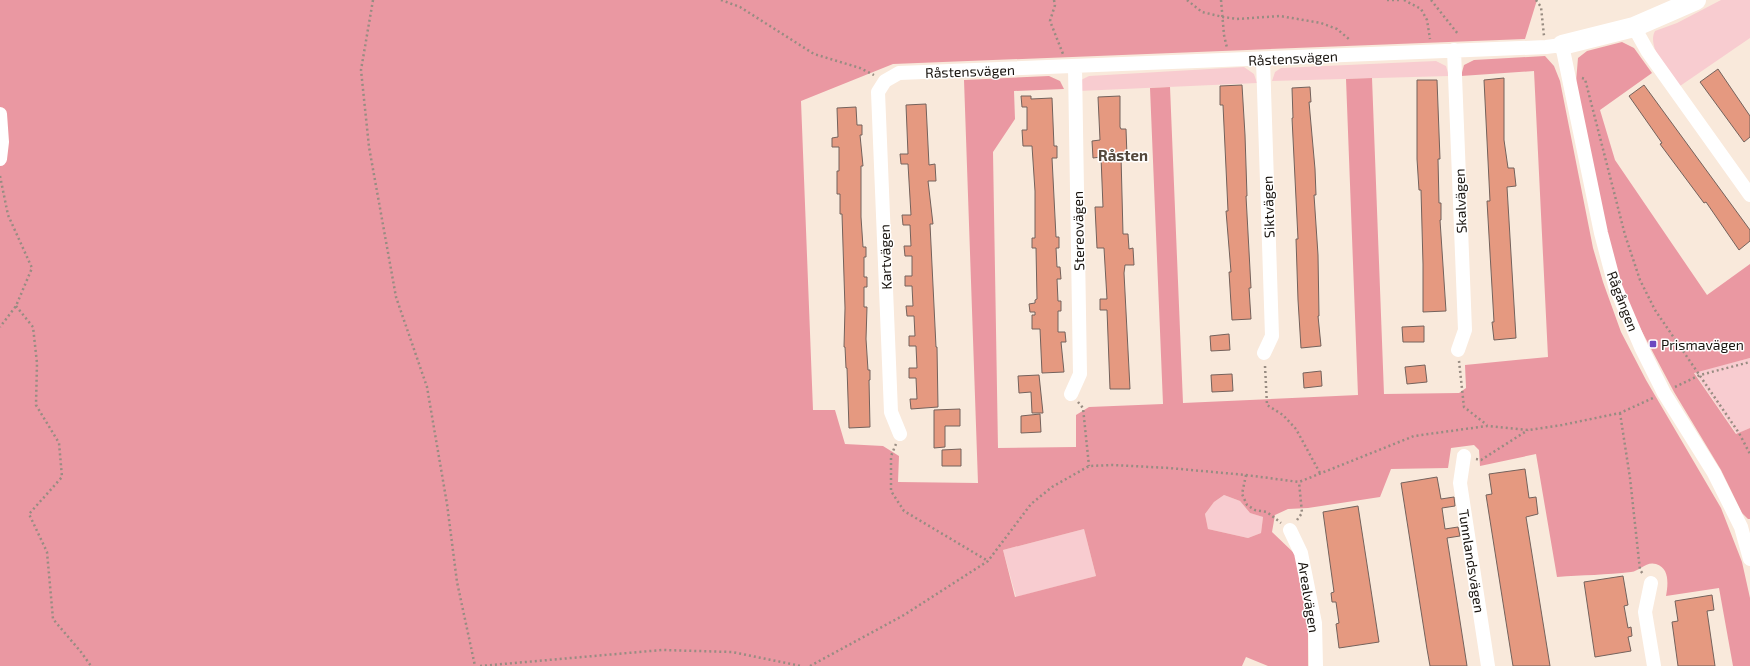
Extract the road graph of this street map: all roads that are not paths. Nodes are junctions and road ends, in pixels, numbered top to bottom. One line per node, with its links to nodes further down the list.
1 (1696, 0): 2 (street, Råstensvägen)
2 (1634, 26): 3 (street, Råstensvägen); 10 (street)
3 (1554, 46): 4 (street, Råstensvägen); 17 (street, Rågången)
4 (1454, 50): 5 (street, Råstensvägen); 11 (street, Skalvägen)
5 (1263, 59): 6 (street, Råstensvägen); 12 (street, Siktvägen)
6 (1071, 67): 7 (street, Råstensvägen); 13 (street, Stereovägen)
7 (885, 81): 14 (street, Kartvägen)
8 (0, 114): 9 (street)
9 (0, 159)
10 (1750, 195)
11 (1458, 350)
12 (1264, 353)
13 (1071, 394)
14 (900, 434)
15 (1464, 456): 20 (street, Tunnlandsvägen)
16 (1290, 530): 19 (street, Arealvägen)
17 (1750, 559)
18 (1651, 583): 21 (street)
19 (1316, 666)
20 (1488, 666)
21 (1654, 666)

